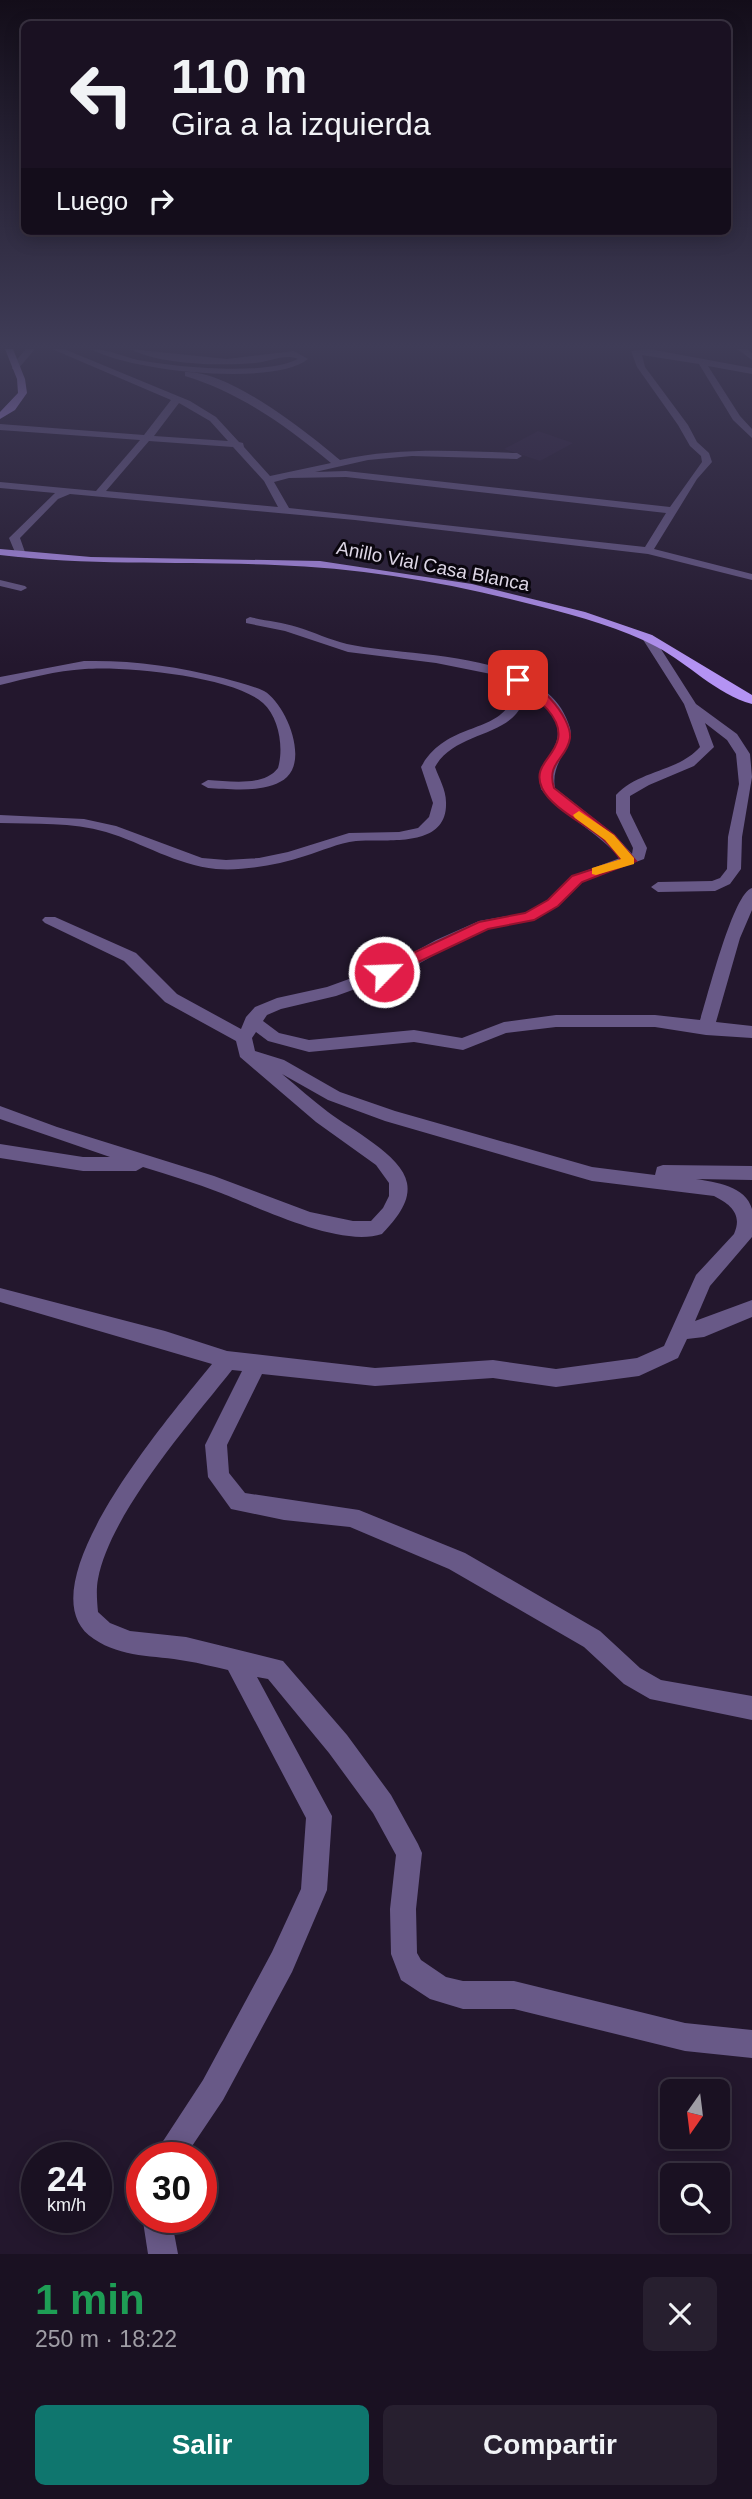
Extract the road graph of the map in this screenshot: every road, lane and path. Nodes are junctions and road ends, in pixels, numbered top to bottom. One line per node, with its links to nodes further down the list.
1 (132, 454): 13 (street)
2 (247, 454): 10 (street)
3 (325, 454): 8 (street)
4 (403, 454): 8 (street)
5 (454, 454): 7 (street)
6 (704, 454): 14 (street)
7 (517, 456)
8 (336, 463): 9 (street)
9 (293, 476): 10 (street); 14 (street)
10 (268, 480): 15 (street)
11 (0, 485): 12 (street)
12 (71, 491): 13 (street); 18 (street)
13 (98, 494): 15 (street)
14 (672, 510): 16 (street)
15 (286, 511): 16 (street)
16 (648, 551): 19 (street)
17 (0, 552): 18 (main road, Anillo Vial Casa Blanca)
18 (21, 555): 23 (main road, Anillo Vial Casa Blanca)
19 (752, 577)
20 (0, 583): 21 (street)
21 (21, 588)
22 (250, 621): 24 (street)
23 (648, 638): 26 (main road, Anillo Vial Casa Blanca); 27 (street)
24 (497, 672): 29 (street); 32 (street)
25 (0, 681): 28 (street)
26 (752, 700)
27 (688, 703): 30 (street); 32 (street)
28 (208, 784)
29 (0, 820)
30 (735, 837): 31 (street); 33 (street)
31 (752, 846)
32 (630, 861): 36 (street)
33 (658, 887)
34 (752, 893): 37 (street)
35 (50, 920): 39 (street)
36 (252, 1021): 37 (street); 39 (street)
37 (706, 1029): 38 (street)
38 (752, 1032)
39 (245, 1045): 42 (street); 44 (street)
40 (0, 1112): 42 (street)
41 (0, 1151): 42 (street)
42 (152, 1164)
43 (752, 1173): 44 (street)
44 (632, 1179): 47 (street)
45 (2, 1295): 48 (street)
46 (752, 1308): 47 (street)
47 (682, 1331): 49 (street)
48 (227, 1360): 49 (street); 50 (street)
49 (256, 1366): 51 (street)
50 (235, 1660): 52 (street); 53 (street)
51 (752, 1708)
52 (752, 2045)
53 (178, 2142)
54 (159, 2233): 55 (street)
55 (163, 2254)

